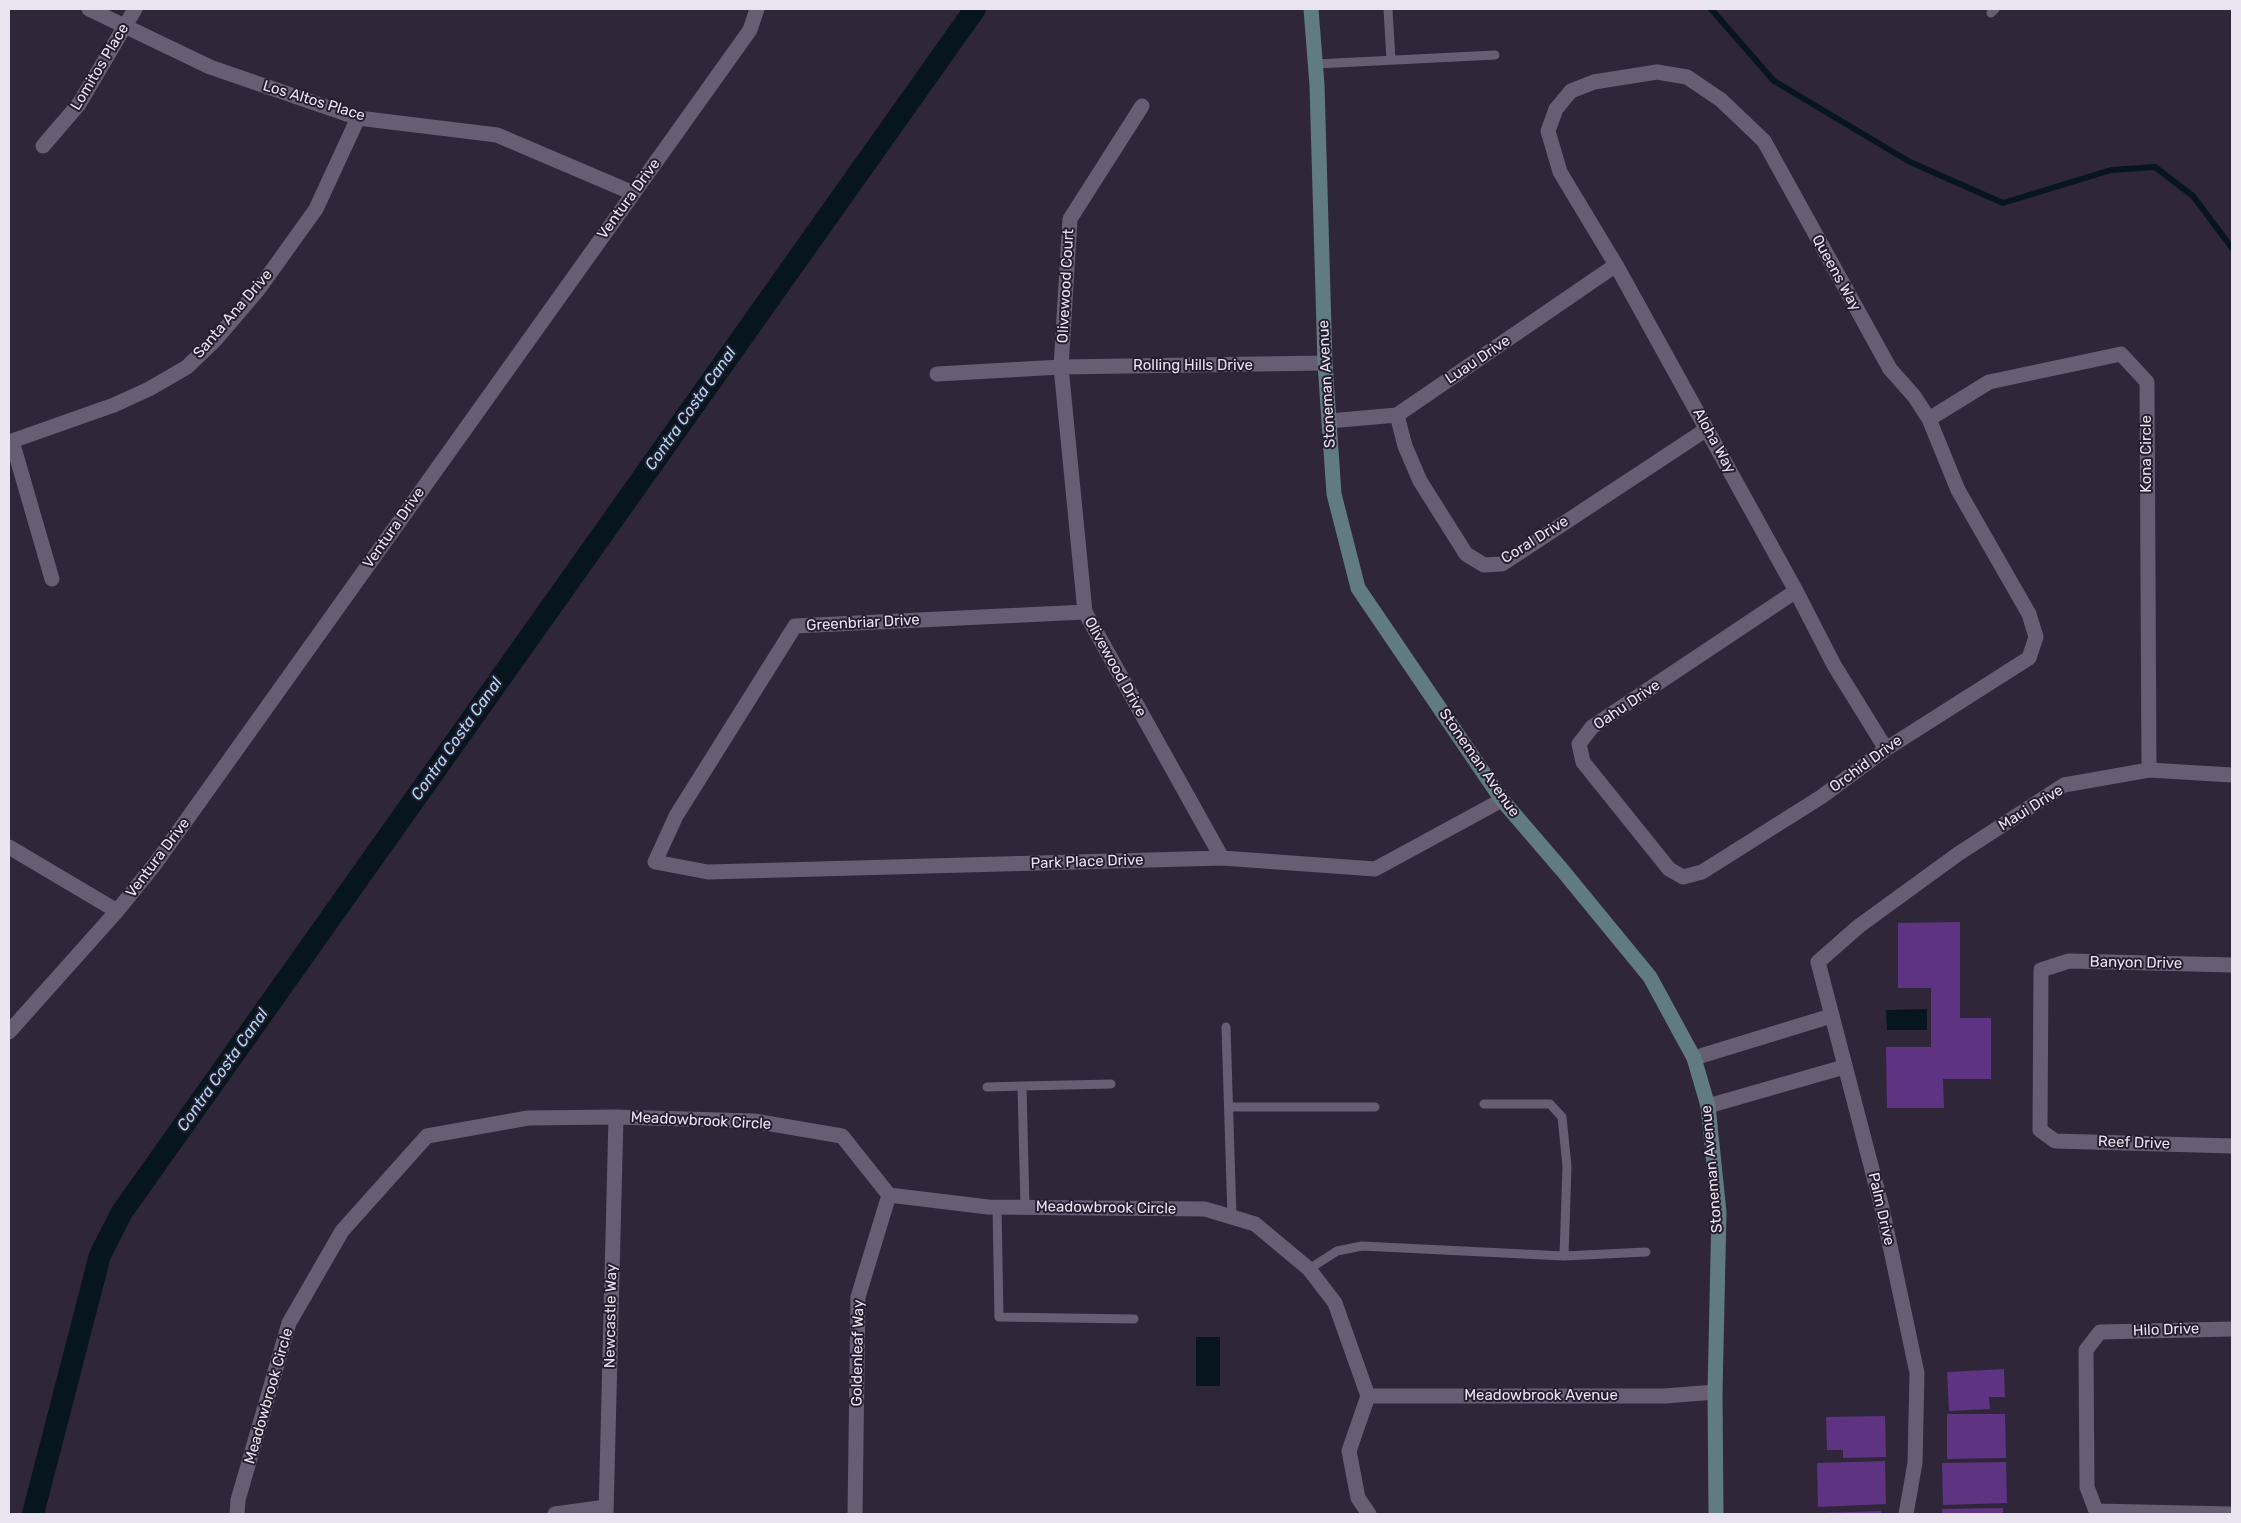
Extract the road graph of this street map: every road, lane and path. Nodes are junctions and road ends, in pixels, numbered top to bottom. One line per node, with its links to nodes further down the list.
1 (90, 9): 6 (street, Los Altos Place)
2 (135, 9): 6 (street, Lomitos Place)
3 (757, 9): 14 (street, Ventura Drive)
4 (1311, 9): 9 (street, Stoneman Avenue)
5 (1388, 9): 8 (lane)
6 (124, 27): 11 (street, Los Altos Place); 13 (street, Lomitos Place)
7 (1495, 54): 8 (lane)
8 (1391, 60): 9 (lane)
9 (1316, 64): 16 (street, Stoneman Avenue)
10 (1142, 106): 17 (street, Olivewood Court)
11 (358, 118): 14 (street, Los Altos Place); 23 (street, Santa Ana Drive)
12 (1548, 131): 15 (street, Aloha Way); 20 (street, Queens Way)
13 (43, 146)
14 (633, 193): 36 (street, Ventura Drive)
15 (1616, 265): 19 (street, Luau Drive); 22 (street, Aloha Way)
16 (1324, 363): 17 (street, Rolling Hills Drive); 21 (street, Stoneman Avenue)
17 (1061, 367): 18 (street, Rolling Hills Drive); 26 (street, Olivewood Drive)
18 (937, 374)
19 (1397, 415): 21 (street, Luau Drive); 22 (street, Coral Drive)
20 (1929, 419): 27 (street, Queens Way); 29 (street, Kona Circle)
21 (1328, 421): 31 (street, Stoneman Avenue)
22 (1707, 429): 25 (street, Aloha Way)
23 (10, 442): 24 (street)
24 (52, 579)
25 (1796, 591): 28 (street, Aloha Way); 35 (street, Oahu Drive)
26 (1085, 612): 33 (street, Olivewood Drive); 34 (street, Greenbriar Drive)
27 (2036, 637): 28 (street, Orchid Drive)
28 (1886, 749): 35 (street, Orchid Drive)
29 (2149, 770): 30 (street, Maui Drive); 37 (street, Maui Drive)
30 (2232, 775)
31 (1502, 800): 33 (street, Park Place Drive); 42 (street, Stoneman Avenue)
32 (9, 847): 36 (street)
33 (1222, 858): 34 (street, Park Place Drive)
34 (655, 862)
35 (1683, 877)
36 (118, 911): 41 (street, Ventura Drive)
37 (1859, 926): 39 (street, Palm Drive)
38 (2232, 965): 52 (street, Banyon Drive)
39 (1830, 1016): 42 (street); 43 (street, Palm Drive)
40 (1226, 1027): 49 (lane)
41 (9, 1032)
42 (1694, 1058): 48 (street, Stoneman Avenue)
43 (1844, 1067): 48 (street); 71 (street, Palm Drive)
44 (1111, 1084): 45 (lane)
45 (1022, 1086): 46 (lane); 56 (lane)
46 (987, 1087)
47 (1484, 1104): 59 (lane)
48 (1708, 1106): 63 (street, Stoneman Avenue)
49 (1229, 1107): 50 (lane); 57 (lane)
50 (1375, 1108)
51 (616, 1117): 54 (street, Meadowbrook Circle); 65 (street, Newcastle Way); 66 (street, Meadowbrook Circle)
52 (2040, 1130): 53 (street, Reef Drive)
53 (2232, 1146)
54 (889, 1195): 55 (street, Meadowbrook Circle); 68 (street, Goldenleaf Way)
55 (997, 1207): 56 (street, Meadowbrook Circle); 61 (lane)
56 (1025, 1207): 57 (street, Meadowbrook Circle)
57 (1232, 1217): 60 (street, Meadowbrook Circle)
58 (1646, 1252): 59 (lane)
59 (1564, 1256): 60 (lane)
60 (1309, 1269): 64 (street, Meadowbrook Circle)
61 (1134, 1320)
62 (2232, 1329): 72 (street, Hilo Drive)
63 (1714, 1392): 64 (street, Meadowbrook Avenue); 70 (street, Stoneman Avenue)
64 (1368, 1396): 69 (street)
65 (606, 1511): 67 (street)
66 (237, 1514)
67 (555, 1514)
68 (855, 1514)
69 (1369, 1514)
70 (1716, 1514)
71 (1906, 1514)
72 (2231, 1514)

